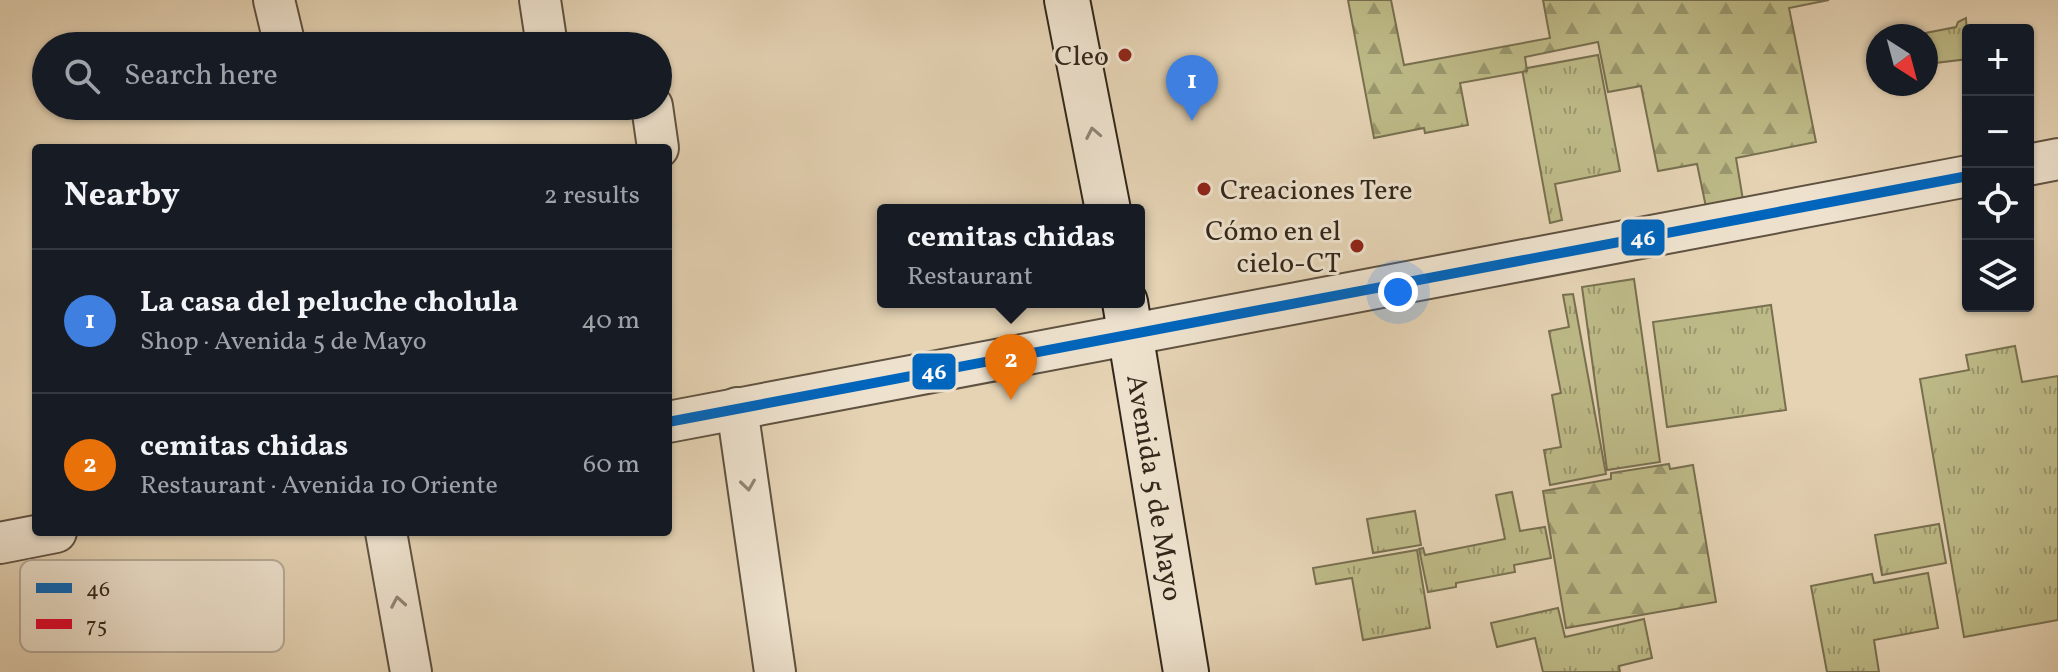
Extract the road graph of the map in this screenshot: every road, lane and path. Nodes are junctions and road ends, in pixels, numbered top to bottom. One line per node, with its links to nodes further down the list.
1 (274, 0): 4 (street)
2 (540, 0): 5 (street)
3 (1067, 0): 11 (street, one-way to 3)
4 (282, 32)
5 (545, 32)
6 (654, 120): 7 (street)
7 (657, 144)
8 (2058, 159): 9 (street)
9 (2034, 164)
10 (1962, 177): 12 (street)
11 (1107, 204)
12 (1129, 319): 13 (street); 20 (street, Avenida 5 de Mayo)
13 (737, 408): 14 (street); 19 (street, one-way to 19)
14 (672, 421)
15 (36, 536): 17 (street)
16 (387, 536): 18 (street, one-way to 16)
17 (0, 543)
18 (411, 672)
19 (775, 672)
20 (1186, 672)

